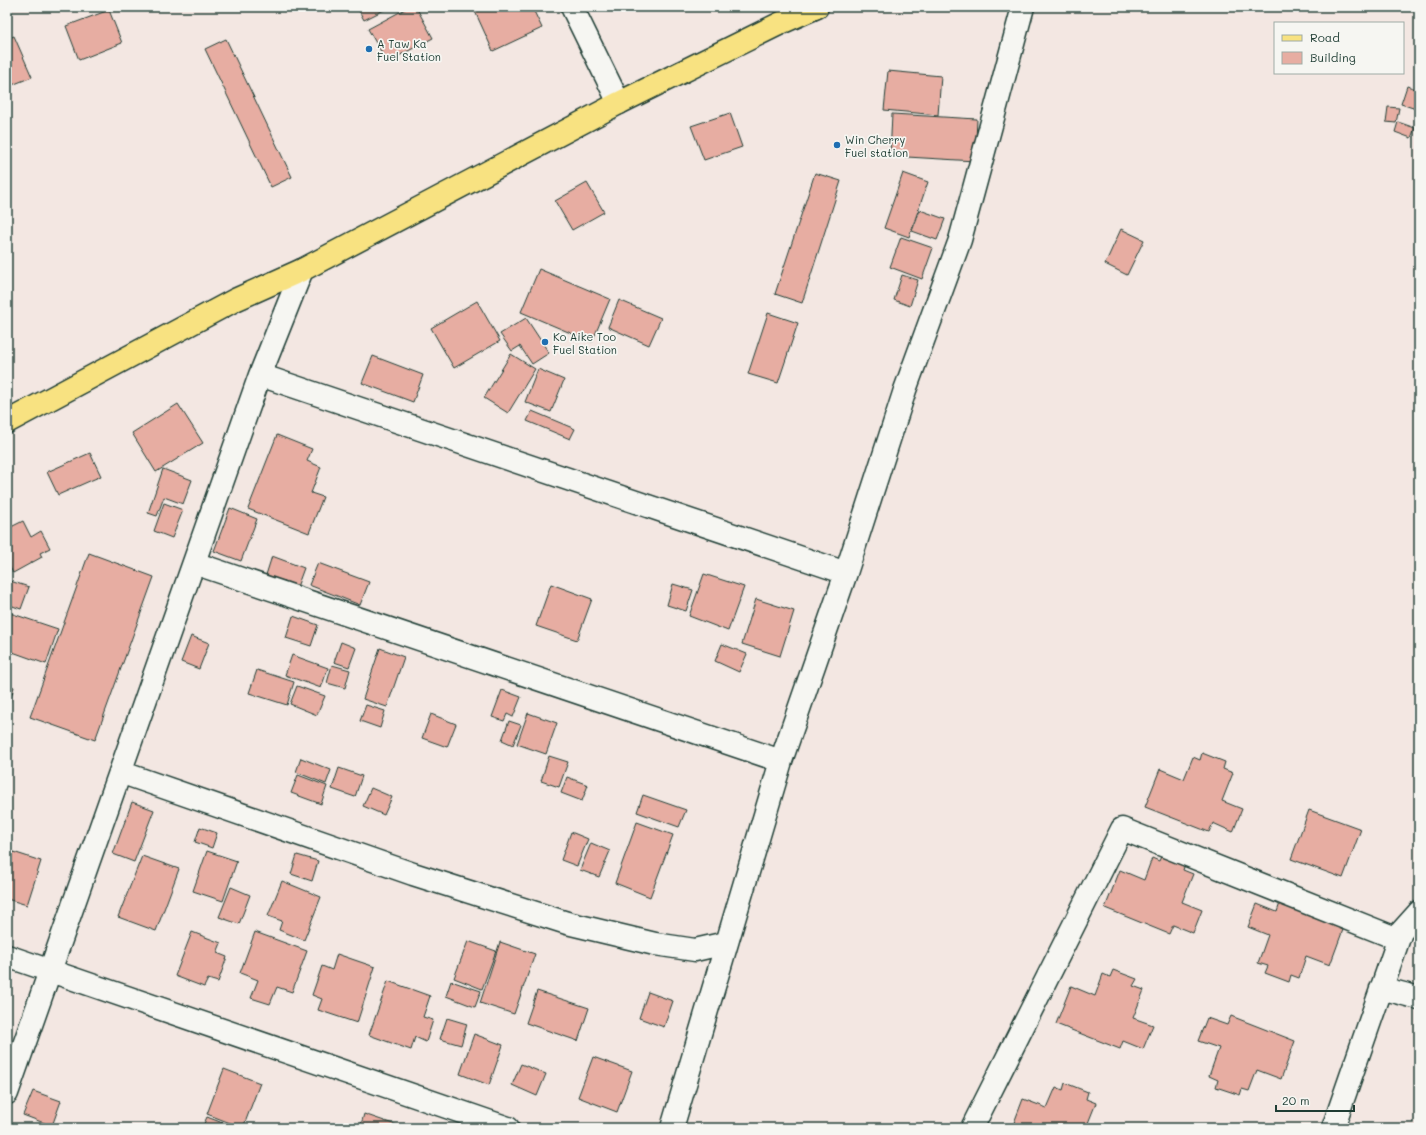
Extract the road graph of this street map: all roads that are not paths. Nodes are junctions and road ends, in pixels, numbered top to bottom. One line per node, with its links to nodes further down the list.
1 (572, 7): 4 (street)
2 (817, 7): 4 (main road)
3 (1023, 7): 9 (street)
4 (619, 103): 5 (main road)
5 (302, 270): 6 (street); 7 (main road)
6 (260, 375): 8 (street); 9 (street)
7 (7, 422)
8 (194, 563): 10 (street); 11 (street)
9 (846, 573): 10 (street)
10 (781, 761): 14 (street)
11 (120, 772): 14 (street); 16 (street)
12 (1419, 912): 13 (street)
13 (1398, 939): 17 (street); 22 (street)
14 (726, 943): 21 (street)
15 (7, 956): 16 (street)
16 (50, 971): 19 (street); 20 (street)
17 (1382, 988): 18 (street); 23 (street)
18 (1419, 998)
19 (7, 1094)
20 (508, 1128)
21 (672, 1128)
22 (972, 1128)
23 (1333, 1128)

